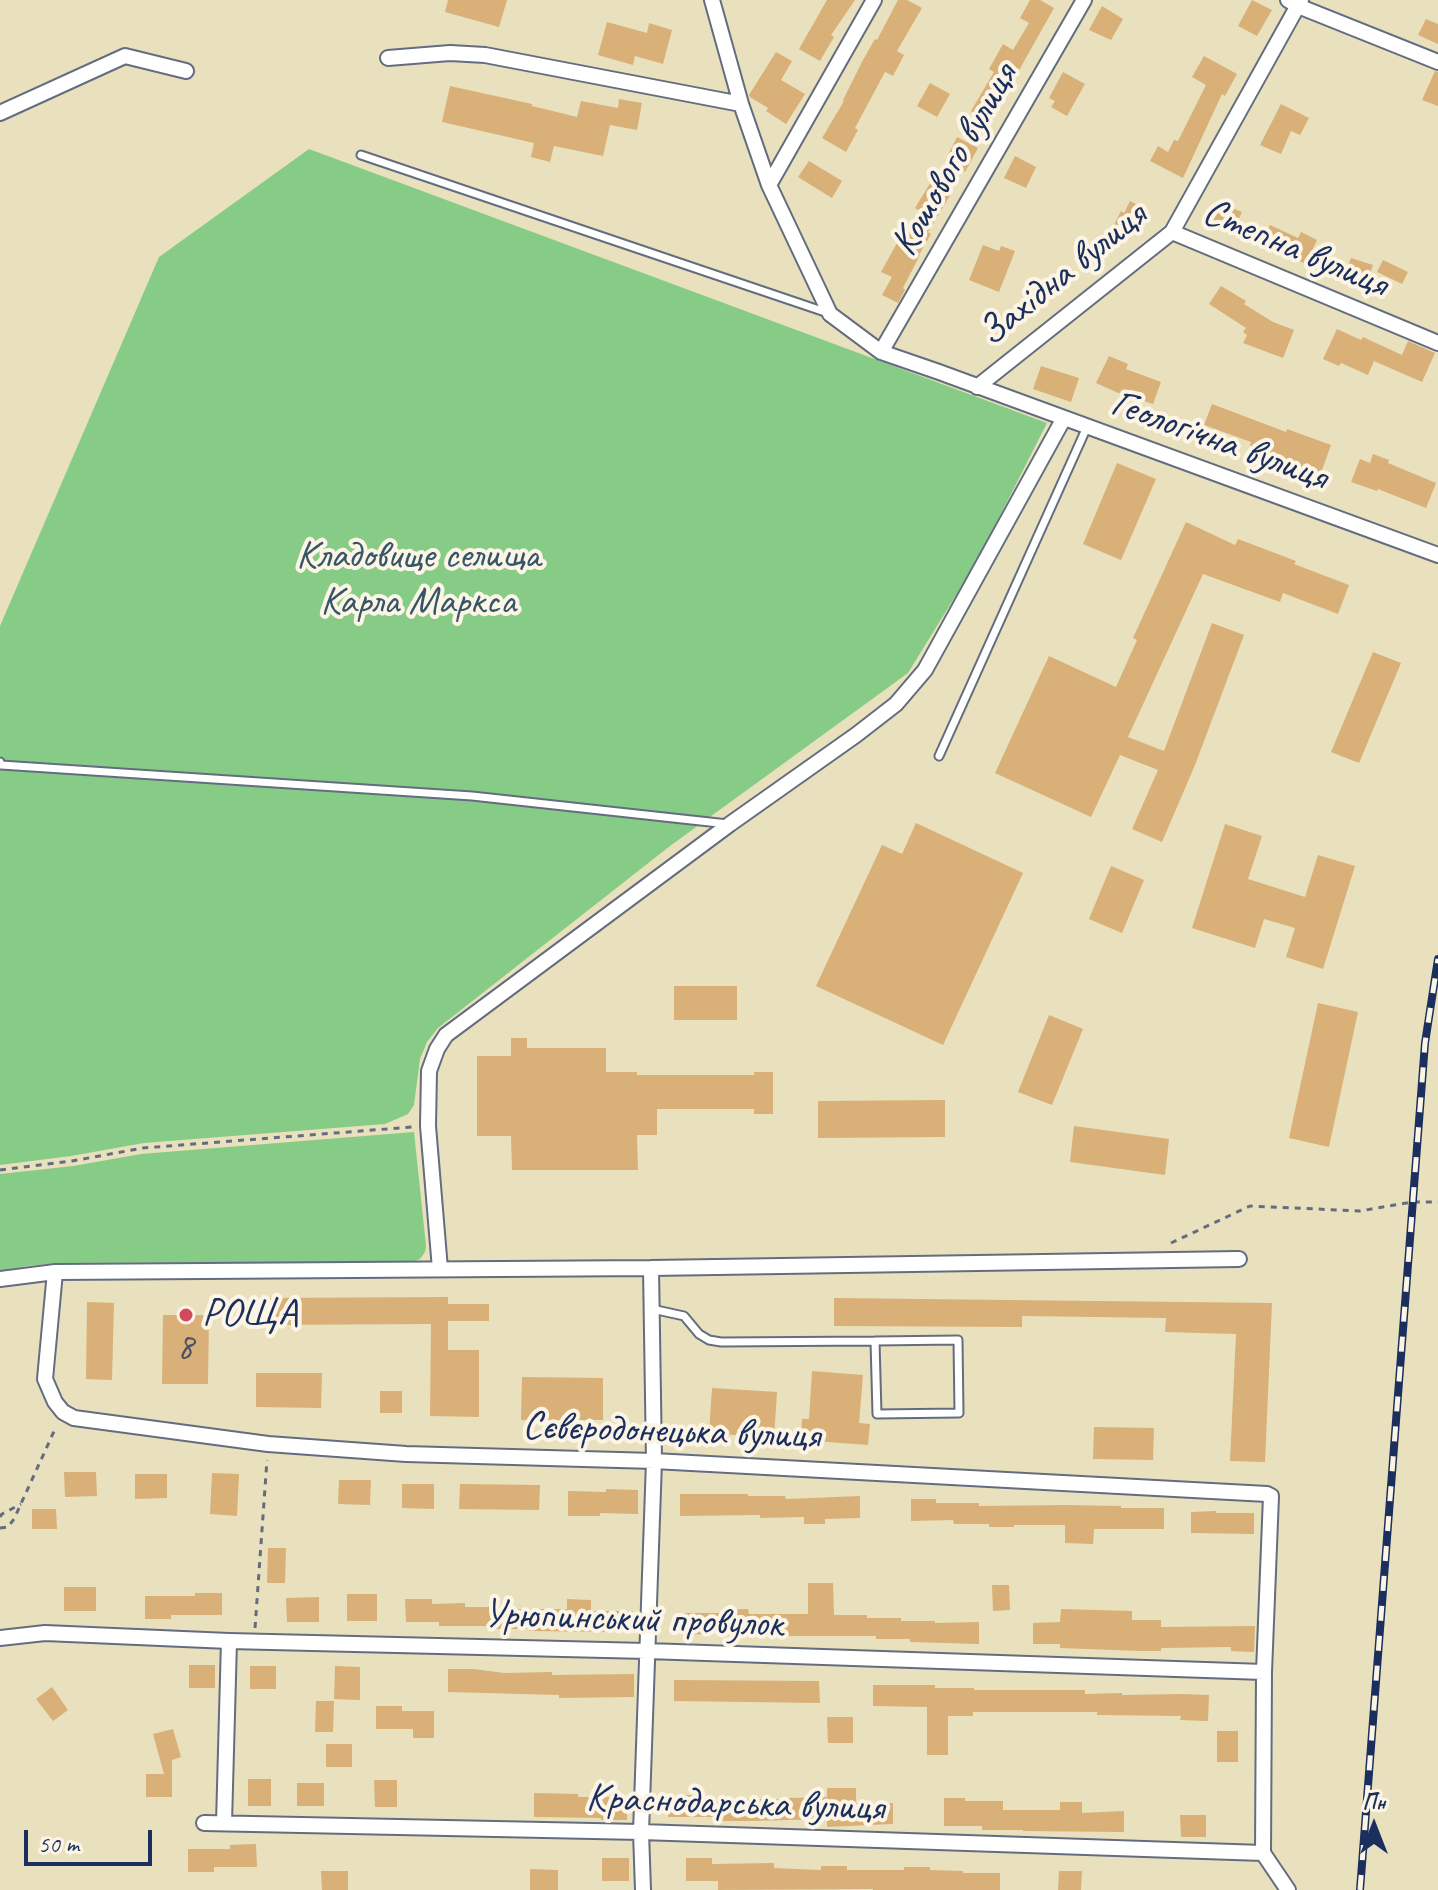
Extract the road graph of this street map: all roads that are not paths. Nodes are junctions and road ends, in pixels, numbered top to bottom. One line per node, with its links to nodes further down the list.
1 (712, 0): 8 (street)
2 (874, 0): 11 (street)
3 (1084, 0): 15 (street, Кошового вулиця)
4 (1296, 2): 6 (street); 12 (street, Західна вулиця)
5 (388, 58): 8 (street)
6 (1438, 62)
7 (186, 71): 9 (street)
8 (741, 104): 11 (street)
9 (0, 113)
10 (361, 155): 13 (lane)
11 (769, 185): 13 (street)
12 (1172, 232): 14 (street, Степна вулиця); 16 (street, Західна вулиця)
13 (830, 314): 15 (street, Геологічна вулиця)
14 (1438, 343)
15 (881, 352): 16 (street, Геологічна вулиця)
16 (977, 387): 17 (street, Геологічна вулиця)
17 (1064, 418): 18 (street, Геологічна вулиця); 22 (street)
18 (1087, 427): 19 (street, Геологічна вулиця); 20 (lane)
19 (1438, 555)
20 (939, 756)
21 (0, 762): 22 (lane)
22 (730, 824): 25 (street)
23 (1239, 1259): 24 (street)
24 (651, 1268): 25 (street); 28 (street)
25 (440, 1269): 26 (street)
26 (55, 1272): 27 (street); 30 (street, Сєвєродонецька вулиця)
27 (0, 1279)
28 (652, 1309): 29 (lane); 30 (street)
29 (875, 1341): 29 (lane)
30 (654, 1461): 33 (street); 34 (street, Сєвєродонецька вулиця)
31 (0, 1638): 32 (street, Урюпинський провулок)
32 (229, 1641): 33 (street, Урюпинський провулок); 36 (street)
33 (647, 1651): 34 (street, Урюпинський провулок); 37 (street)
34 (1264, 1672): 38 (street)
35 (204, 1823): 36 (street, Краснодарська вулиця)
36 (224, 1823): 37 (street, Краснодарська вулиця)
37 (641, 1832): 38 (street, Краснодарська вулиця); 39 (street)
38 (1263, 1853): 40 (street)
39 (643, 1890)
40 (1288, 1890)

